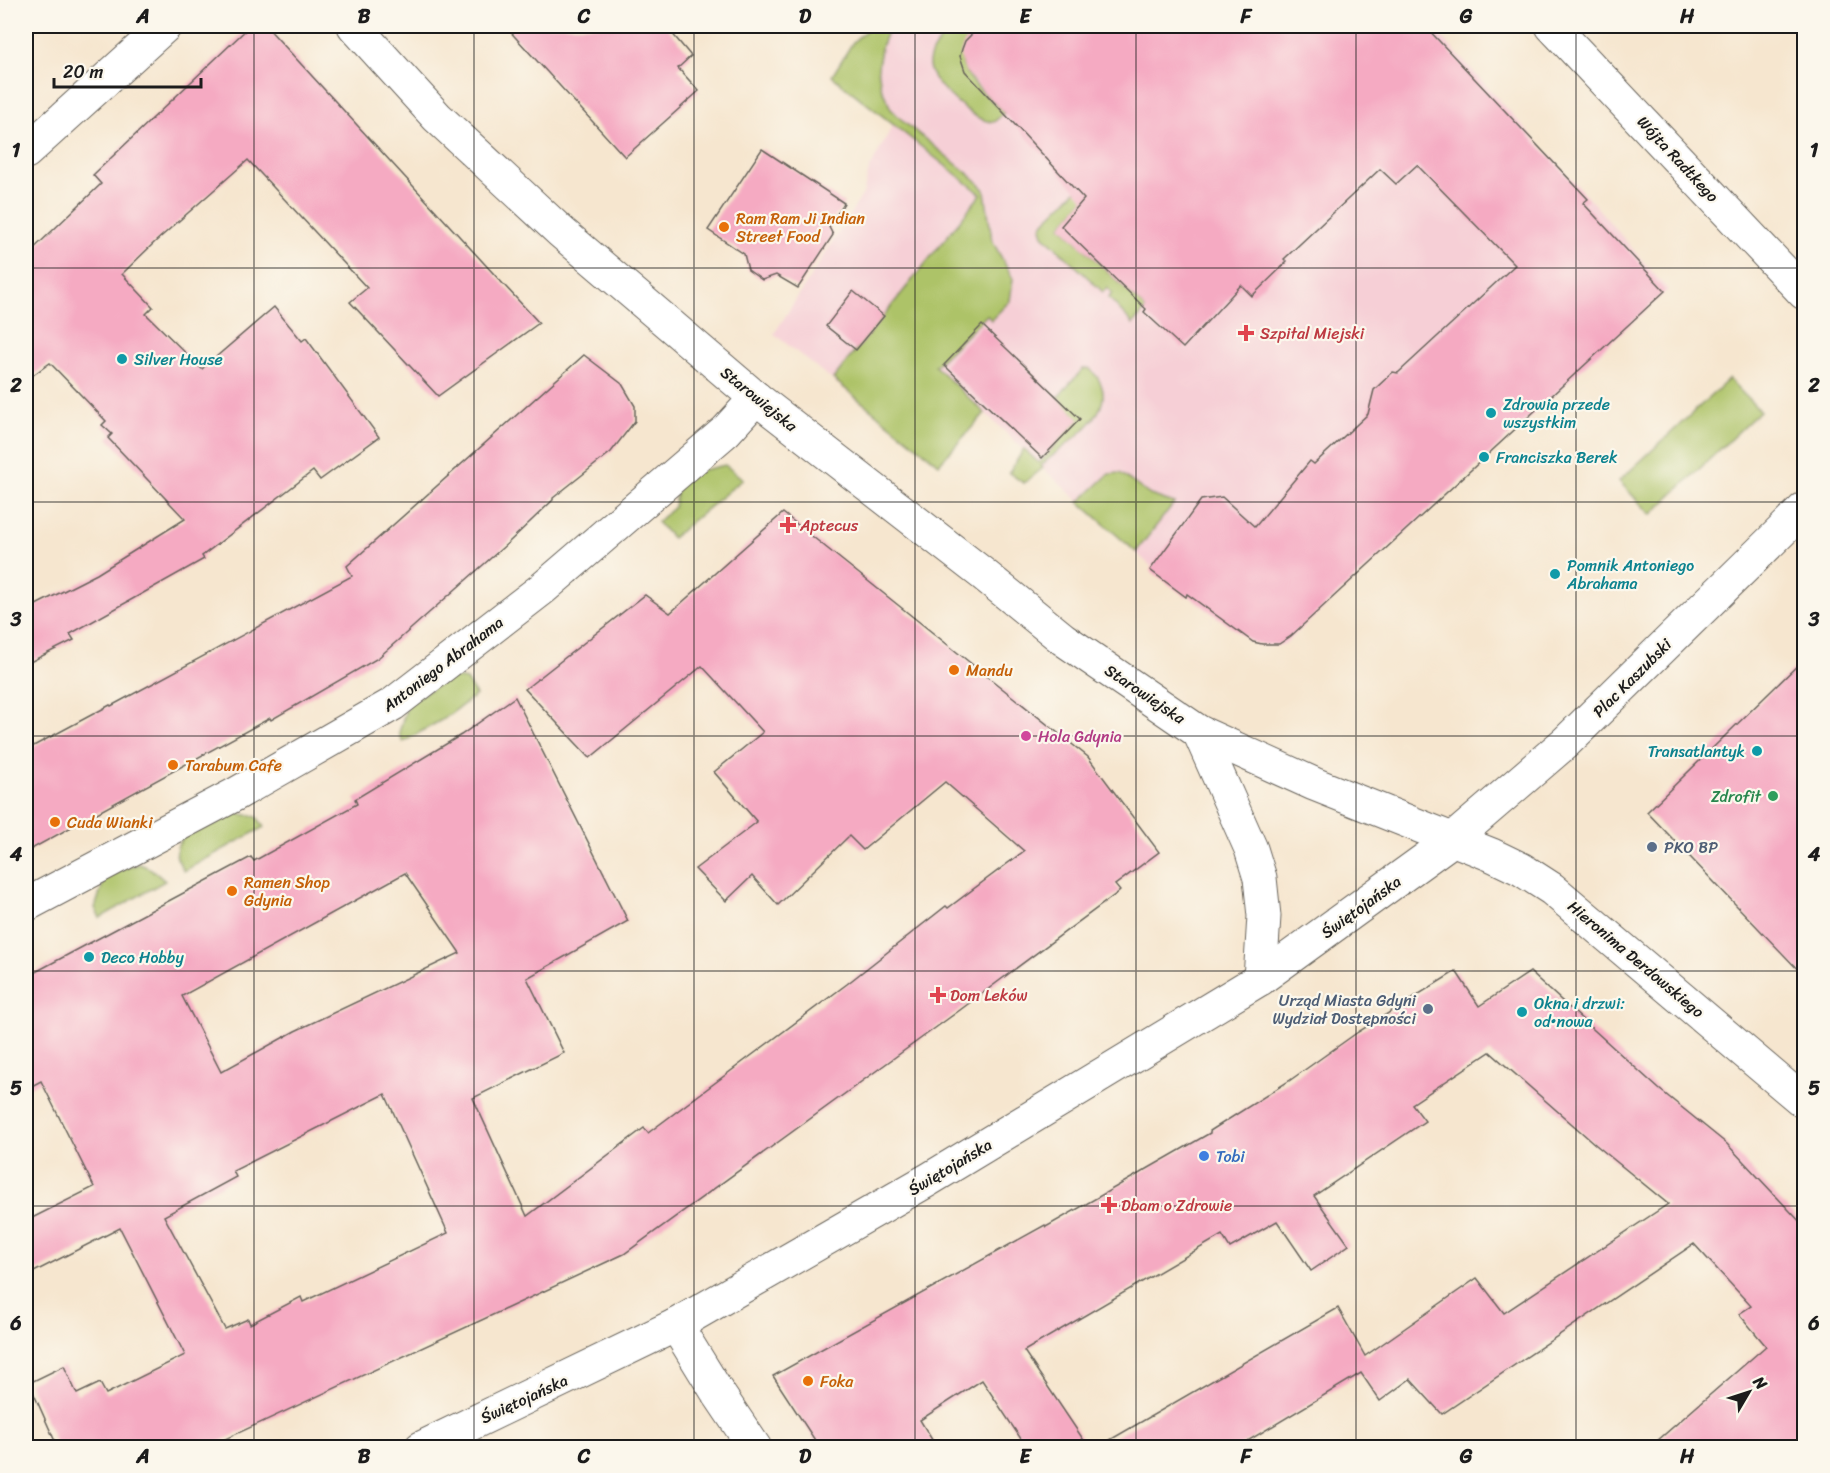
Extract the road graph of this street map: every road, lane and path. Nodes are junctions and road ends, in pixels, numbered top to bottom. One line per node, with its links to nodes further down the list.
1 (165, 26): 4 (street)
2 (354, 26): 6 (street, Starowiejska)
3 (1552, 26): 5 (street, Wójta Radtkego)
4 (26, 152)
5 (1804, 293)
6 (756, 398): 8 (street, Starowiejska); 10 (street, Antoniego Abrahama)
7 (1804, 509): 9 (street, Plac Kaszubski)
8 (1199, 732): 9 (street, Starowiejska); 11 (street)
9 (1452, 840): 11 (street, Świętojańska); 12 (street, Hieronima Derdowskiego)
10 (26, 905)
11 (1260, 979): 13 (street, Świętojańska)
12 (1804, 1102)
13 (676, 1325): 14 (street, Świętojańska); 15 (street)
14 (421, 1448)
15 (755, 1448)

